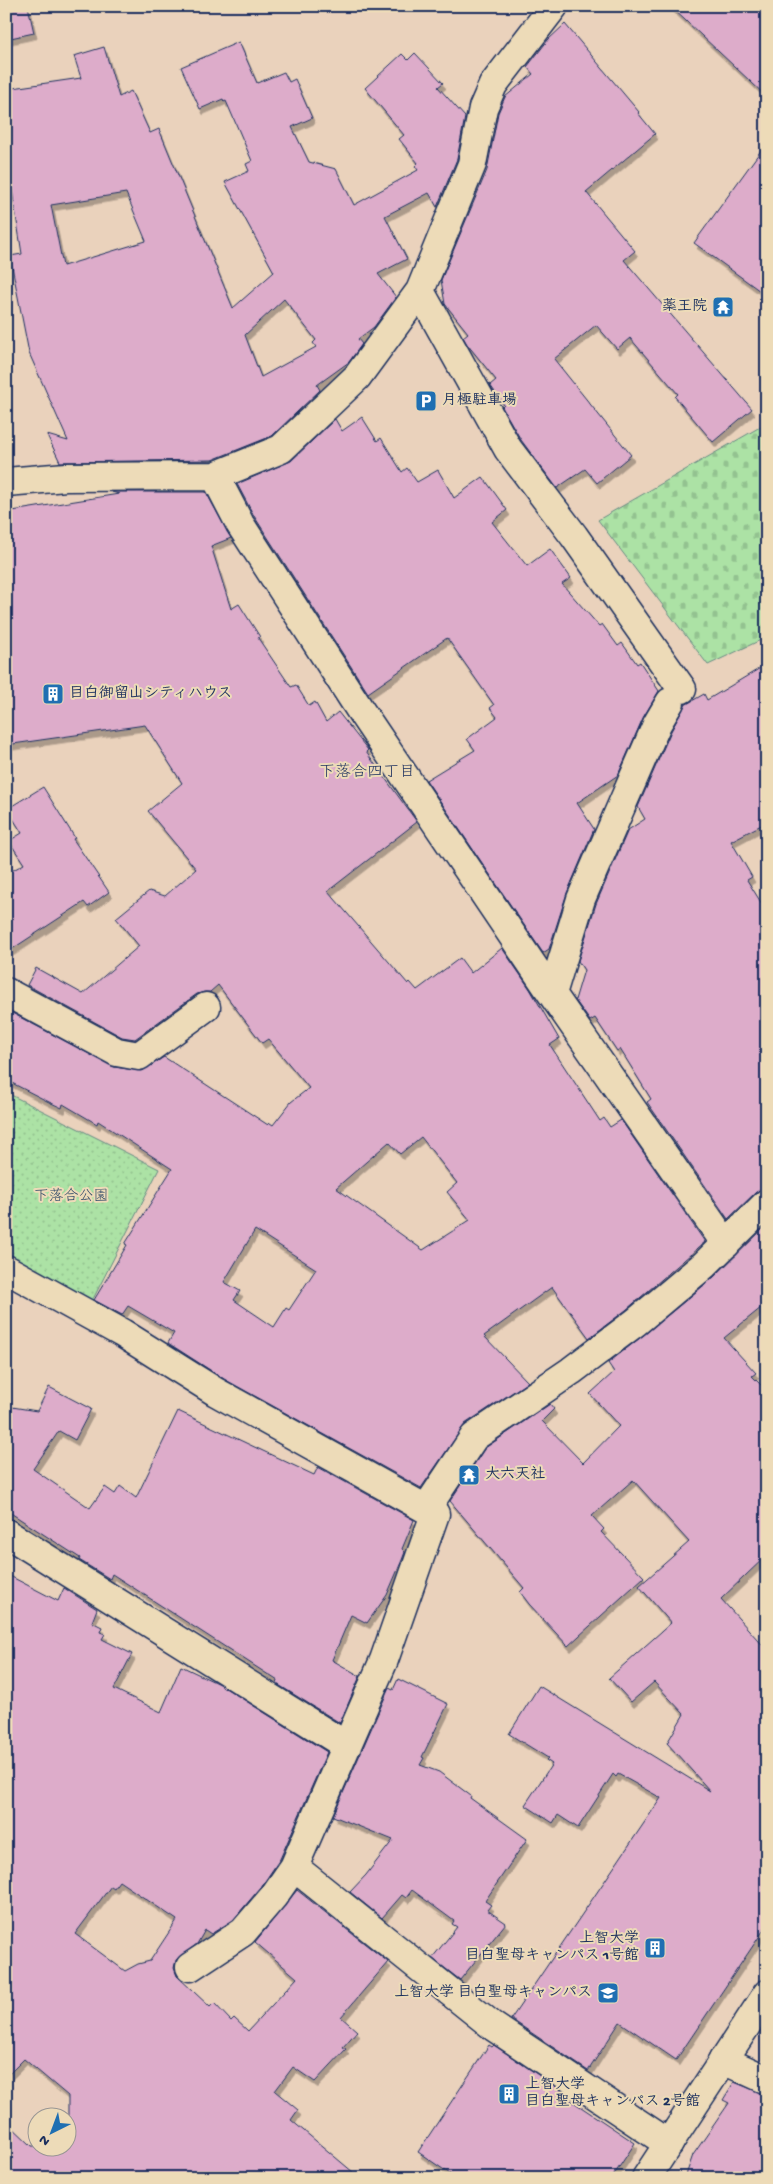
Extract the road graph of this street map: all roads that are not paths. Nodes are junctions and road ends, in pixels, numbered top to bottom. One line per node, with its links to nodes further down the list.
1 (554, 6): 2 (street)
2 (420, 291): 3 (street); 6 (street)
3 (215, 476): 4 (street); 6 (street)
4 (6, 482)
5 (6, 992): 7 (street)
6 (552, 994): 9 (street)
7 (206, 1007)
8 (767, 1203): 9 (street)
9 (726, 1244): 11 (street)
10 (6, 1269): 11 (street)
11 (426, 1509): 13 (street)
12 (6, 1534): 13 (street)
13 (347, 1746): 14 (street)
14 (294, 1867): 15 (street); 19 (street)
15 (190, 1967)
16 (767, 1994): 17 (street)
17 (723, 2060): 18 (street); 19 (street)
18 (767, 2080)
19 (669, 2144): 20 (street)
20 (646, 2178)

